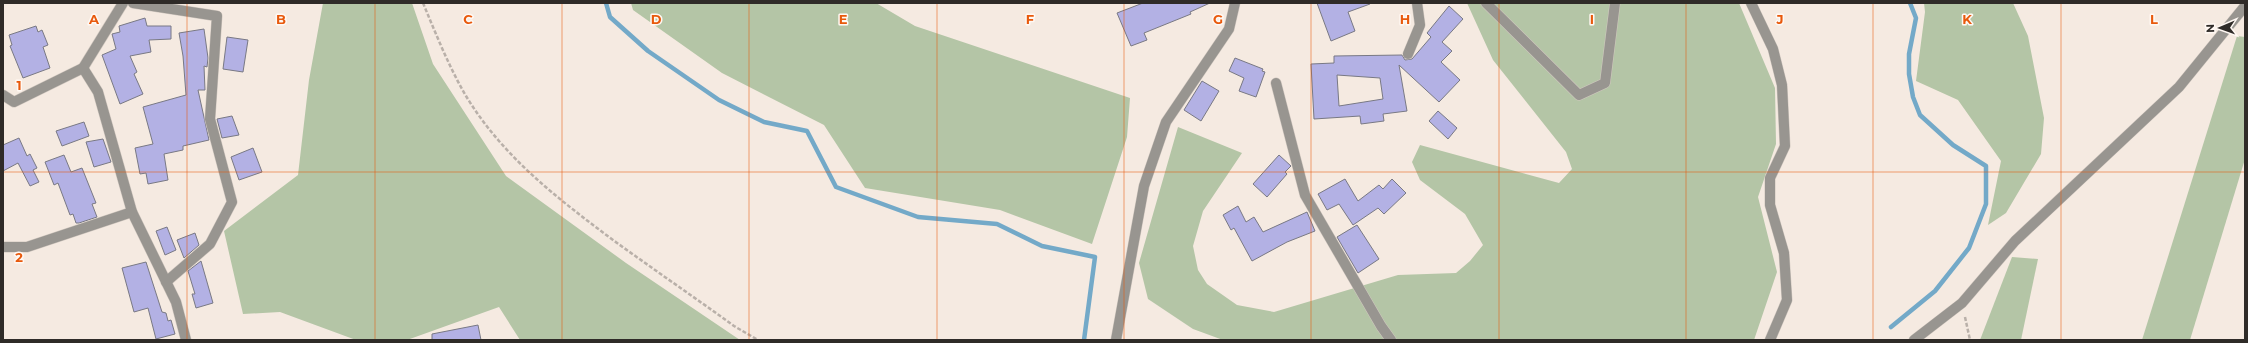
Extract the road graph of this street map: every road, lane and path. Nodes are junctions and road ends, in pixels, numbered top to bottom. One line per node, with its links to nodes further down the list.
1 (122, 3): 11 (street)
2 (133, 3): 16 (street)
3 (423, 3): 19 (path)
4 (1235, 3): 20 (street)
5 (1417, 3): 10 (street)
6 (1486, 3): 7 (street)
7 (1615, 3)
8 (1751, 3): 22 (street)
9 (2245, 6): 17 (street)
10 (1408, 54)
11 (84, 68): 13 (street); 14 (street)
12 (1276, 82): 21 (street)
13 (3, 95)
14 (132, 212): 15 (street); 16 (street)
15 (3, 247)
16 (166, 282): 18 (street)
17 (1962, 303): 23 (street); 24 (path)
18 (186, 340)
19 (758, 340)
20 (1116, 340)
21 (1391, 340)
22 (1770, 340)
23 (1914, 340)
24 (1970, 340)

